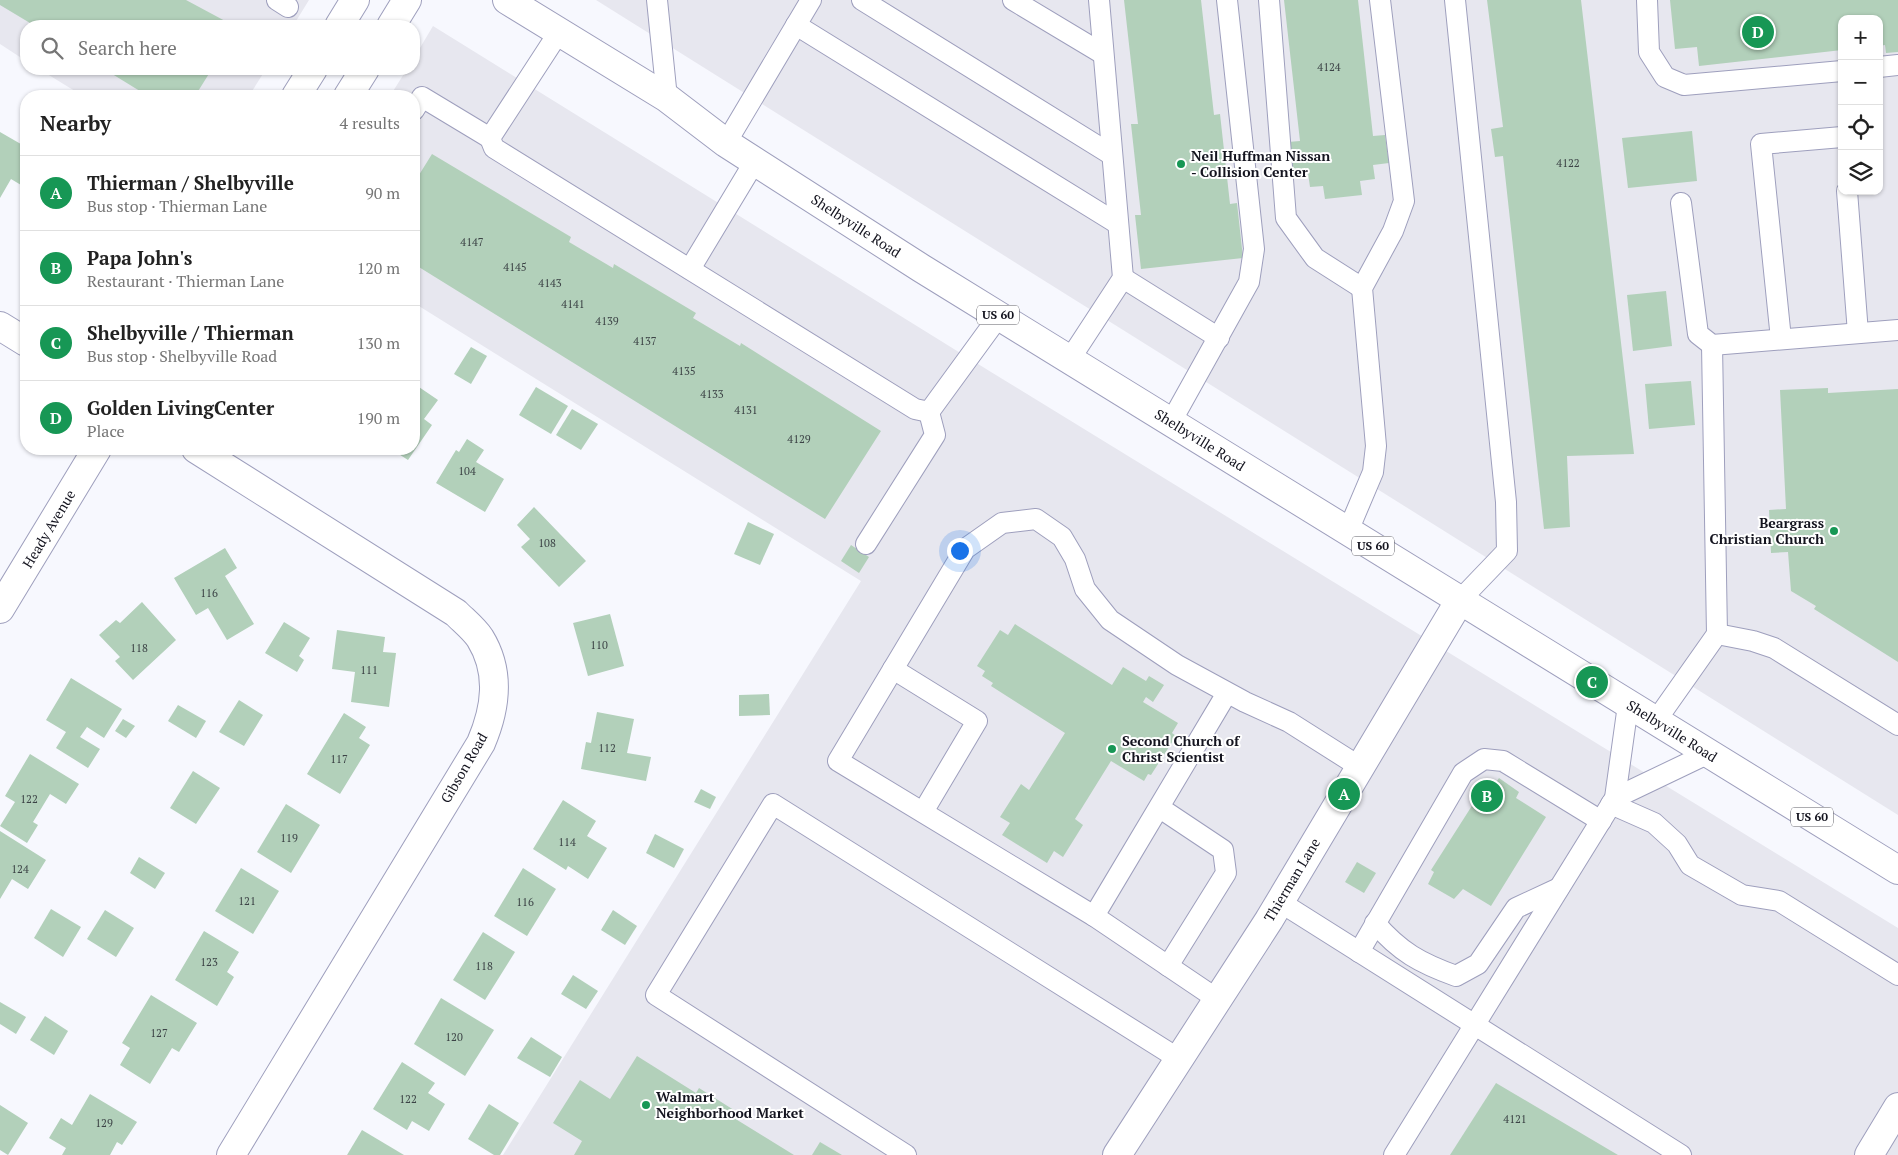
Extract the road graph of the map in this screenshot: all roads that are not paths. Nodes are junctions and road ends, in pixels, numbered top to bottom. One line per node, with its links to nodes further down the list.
1 (355, 0): 14 (street)
2 (407, 0): 15 (street)
3 (507, 0): 17 (street, Shelbyville Road / US 60)
4 (657, 0): 26 (lane)
5 (811, 0): 16 (lane)
6 (862, 0): 31 (lane)
7 (1013, 0): 18 (lane)
8 (1099, 0): 18 (lane)
9 (1227, 0): 44 (lane)
10 (1269, 0): 38 (lane)
11 (1380, 0): 38 (lane)
12 (1455, 0): 54 (lane)
13 (1647, 0): 21 (lane)
14 (343, 20)
15 (395, 20)
16 (796, 25): 30 (lane); 35 (lane)
17 (559, 32): 26 (street, Shelbyville Road / US 60); 29 (lane)
18 (1104, 54): 31 (lane)
19 (1898, 65): 20 (lane)
20 (1883, 67)
21 (1838, 70)
22 (309, 75): 24 (street)
23 (361, 75): 25 (street)
24 (300, 90)
25 (352, 90)
26 (667, 98): 30 (street, Shelbyville Road / US 60)
27 (420, 100): 29 (lane)
28 (1838, 137): 45 (lane)
29 (490, 138): 36 (lane)
30 (726, 143): 32 (street, Shelbyville Road / US 60)
31 (1112, 155): 35 (lane)
32 (755, 161): 36 (lane); 39 (street, Shelbyville Road / US 60)
33 (1847, 195): 42 (lane)
34 (1681, 203): 46 (lane)
35 (1118, 224): 37 (lane)
36 (690, 269): 48 (lane)
37 (1123, 278): 44 (lane); 47 (lane)
38 (1362, 288): 52 (lane)
39 (999, 316): 47 (street, Shelbyville Road / US 60); 48 (lane)
40 (0, 326): 43 (street)
41 (1898, 330): 42 (lane)
42 (1858, 333): 45 (lane)
43 (20, 338)
44 (1219, 338): 49 (lane)
45 (1781, 339): 46 (lane)
46 (1712, 345): 56 (lane)
47 (1070, 359): 49 (street, Shelbyville Road / US 60)
48 (929, 412): 53 (lane)
49 (1172, 422): 52 (street, Shelbyville Road / US 60)
50 (93, 455): 55 (street, Heady Avenue)
51 (206, 455): 80 (street, Gibson Road)
52 (1348, 531): 54 (street, Shelbyville Road / US 60)
53 (866, 544)
54 (1460, 600): 59 (street, Shelbyville Road / US 60); 63 (street, Thierman Lane)
55 (0, 610)
56 (1717, 634): 60 (lane); 61 (lane)
57 (893, 669): 58 (lane); 66 (lane); 66 (lane)
58 (1228, 693): 63 (lane); 65 (lane)
59 (1628, 705): 60 (street, Shelbyville Road / US 60); 64 (lane)
60 (1655, 722): 62 (street, Shelbyville Road / US 60)
61 (1898, 725)
62 (1707, 754): 64 (lane); 68 (street, Shelbyville Road / US 60)
63 (1360, 767): 70 (street, Thierman Lane)
64 (1613, 801): 67 (lane); 75 (lane)
65 (1160, 808): 71 (lane); 74 (lane)
66 (923, 812): 71 (lane)
67 (1601, 821): 69 (lane); 72 (lane)
68 (1898, 870)
69 (1559, 888): 72 (lane); 77 (lane)
70 (1280, 902): 73 (lane); 76 (street, Thierman Lane)
71 (1094, 916): 74 (lane)
72 (1375, 923): 73 (lane)
73 (1359, 952): 77 (lane)
74 (1168, 966): 76 (lane)
75 (1898, 975)
76 (1218, 999): 78 (street, Thierman Lane)
77 (1474, 1024): 83 (lane); 84 (lane)
78 (1179, 1059): 81 (lane); 82 (street, Thierman Lane)
79 (1898, 1107): 85 (street)
80 (231, 1155)
81 (906, 1155)
82 (1117, 1155)
83 (1394, 1155)
84 (1681, 1155)
85 (1869, 1155)

